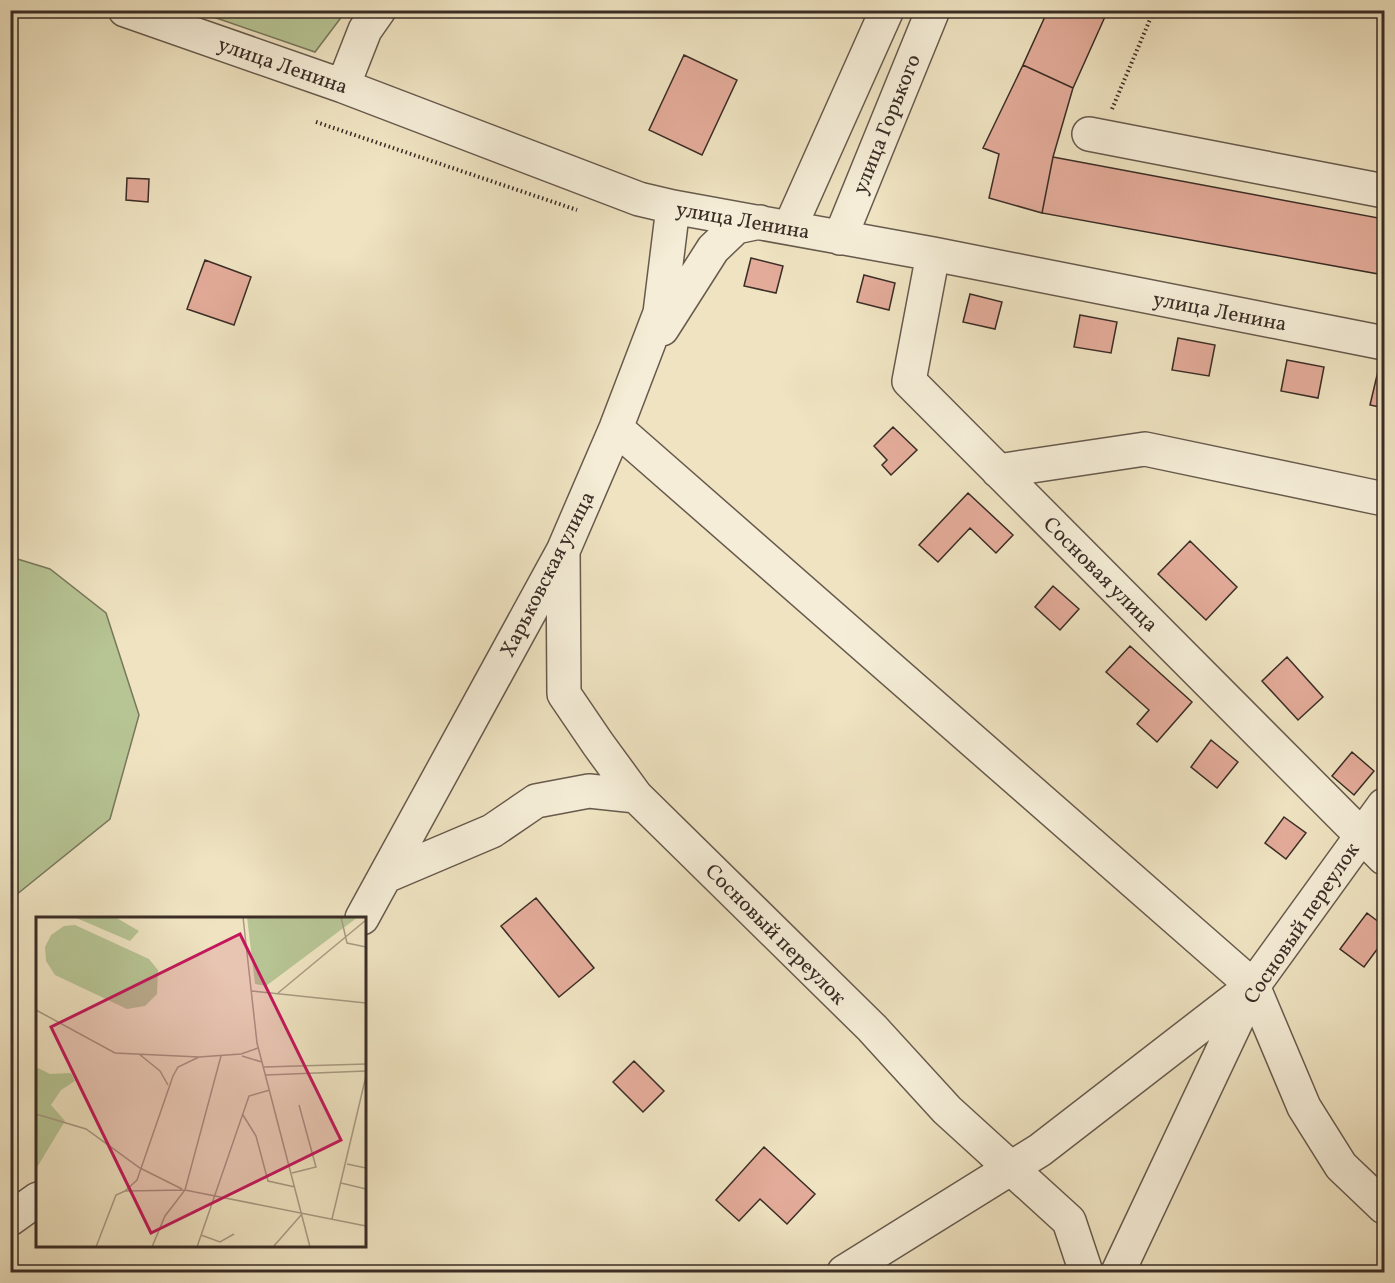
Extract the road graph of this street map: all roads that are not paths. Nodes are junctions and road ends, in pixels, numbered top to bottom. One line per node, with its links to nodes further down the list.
1 (125, 10): 5 (street, улица Ленина)
2 (379, 10): 5 (street)
3 (887, 10): 9 (street, улица Горького)
4 (933, 10): 10 (street, улица Горького)
5 (344, 86): 8 (street, улица Ленина)
6 (1095, 135): 7 (street)
7 (1384, 191)
8 (673, 207): 9 (street, улица Ленина); 13 (street, Харьковская улица)
9 (775, 225): 10 (street, улица Ленина); 13 (street)
10 (840, 238): 11 (street, улица Ленина)
11 (933, 254): 12 (street, улица Ленина); 15 (street, Сосновая улица)
12 (1384, 343)
13 (640, 364): 14 (street, Харьковская улица)
14 (616, 428): 17 (street, Харьковская улица); 24 (street)
15 (998, 471): 16 (street); 20 (street, Сосновая улица)
16 (1384, 499)
17 (563, 551): 18 (street, Сосновый переулок); 22 (street, Харьковская улица)
18 (636, 796): 22 (street); 25 (street, Сосновый переулок)
19 (1384, 806): 20 (street, Сосновый переулок)
20 (1361, 835): 21 (street, Сосновая улица); 24 (street, Сосновый переулок)
21 (1384, 858)
22 (386, 876): 23 (street, Харьковская улица)
23 (363, 917)
24 (1253, 986): 25 (street); 27 (street); 31 (street, Сосновый переулок)
25 (1011, 1168): 29 (street); 30 (street, Сосновый переулок)
26 (36, 1200): 28 (street)
27 (1384, 1207)
28 (10, 1219)
29 (844, 1272)
30 (1086, 1272)
31 (1118, 1272)

